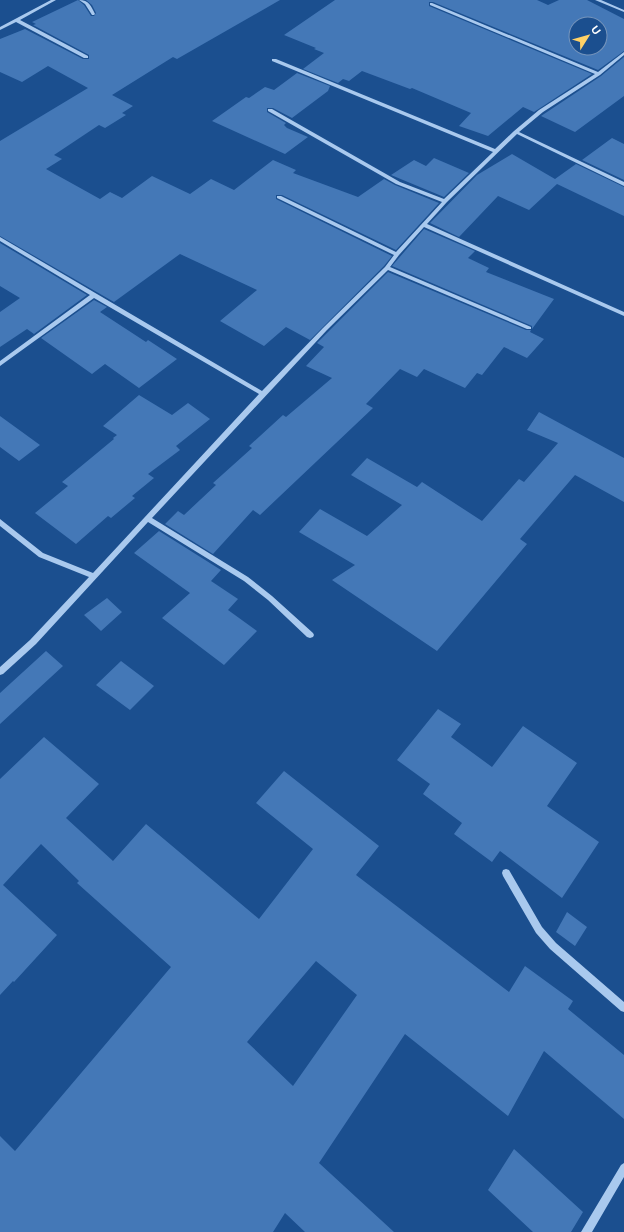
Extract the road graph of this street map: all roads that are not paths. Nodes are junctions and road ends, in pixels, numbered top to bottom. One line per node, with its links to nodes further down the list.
1 (54, 0): 7 (street)
2 (81, 0): 6 (street)
3 (597, 0): 5 (street)
4 (431, 4): 12 (street)
5 (624, 11)
6 (93, 14)
7 (16, 20): 8 (street); 10 (street)
8 (0, 29)
9 (624, 53): 12 (street)
10 (86, 57)
11 (274, 60): 15 (street)
12 (598, 74): 14 (street)
13 (270, 110): 18 (street)
14 (516, 132): 15 (street); 16 (street)
15 (495, 152): 18 (street)
16 (624, 184)
17 (279, 197): 21 (street)
18 (445, 201): 19 (street)
19 (424, 225): 21 (street); 24 (street)
20 (0, 239): 23 (street)
21 (397, 254): 22 (street)
22 (387, 268): 25 (street); 27 (street)
23 (94, 295): 26 (street); 27 (street)
24 (624, 314)
25 (529, 328)
26 (0, 364)
27 (263, 394): 28 (street)
28 (147, 518): 30 (street); 31 (street)
29 (0, 522): 30 (street)
30 (93, 576): 32 (street)
31 (310, 635)
32 (0, 672)
33 (506, 873): 34 (street)
34 (624, 1008)
35 (624, 1168): 36 (street)
36 (586, 1232)

